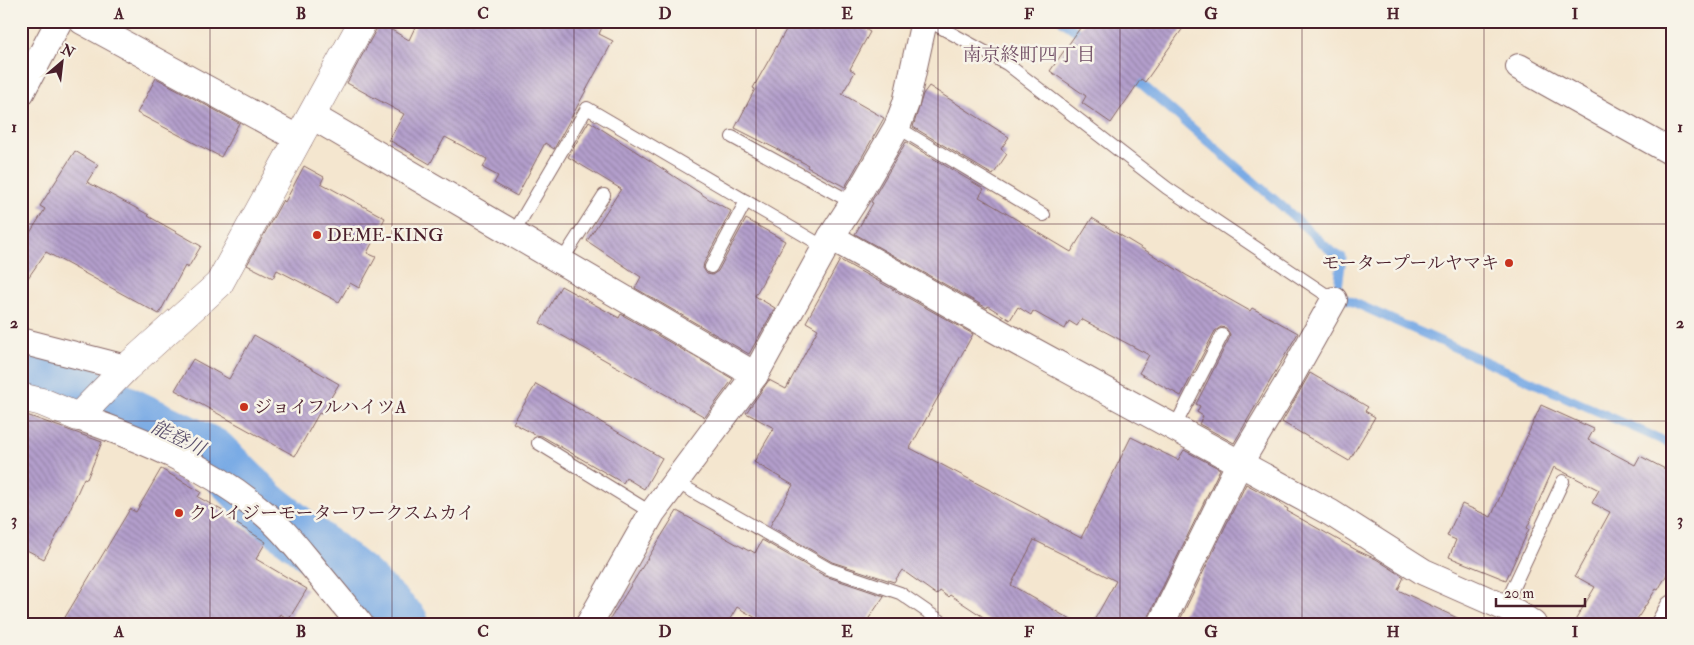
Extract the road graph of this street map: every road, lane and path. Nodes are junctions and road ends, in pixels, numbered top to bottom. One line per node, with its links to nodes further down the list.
1 (58, 21): 7 (street)
2 (82, 21): 8 (street)
3 (362, 21): 8 (street)
4 (924, 21): 9 (street)
5 (928, 21): 20 (lane)
6 (1518, 67): 11 (street)
7 (21, 93)
8 (306, 127): 16 (street); 24 (street)
9 (896, 127): 14 (street); 15 (lane)
10 (732, 136): 14 (lane)
11 (1673, 153)
12 (604, 195): 18 (lane)
13 (746, 201): 16 (lane); 17 (lane); 19 (lane)
14 (853, 203): 17 (street)
15 (1044, 215)
16 (513, 234): 18 (street)
17 (829, 242): 23 (street); 27 (street)
18 (561, 262): 23 (street)
19 (711, 267)
20 (1334, 300): 29 (street)
21 (1222, 334): 27 (lane)
22 (21, 341): 24 (street)
23 (755, 375): 31 (street)
24 (118, 376): 26 (street)
25 (21, 398): 26 (street)
26 (84, 411): 35 (street)
27 (1174, 428): 29 (street)
28 (538, 442): 32 (lane)
29 (1239, 464): 33 (street); 38 (street)
30 (1563, 481): 33 (lane)
31 (676, 482): 32 (street); 37 (lane)
32 (652, 513): 36 (street)
33 (1504, 608): 39 (street)
34 (1673, 608): 40 (street)
35 (360, 624)
36 (589, 624)
37 (945, 624)
38 (1161, 624)
39 (1533, 624)
40 (1664, 624)

